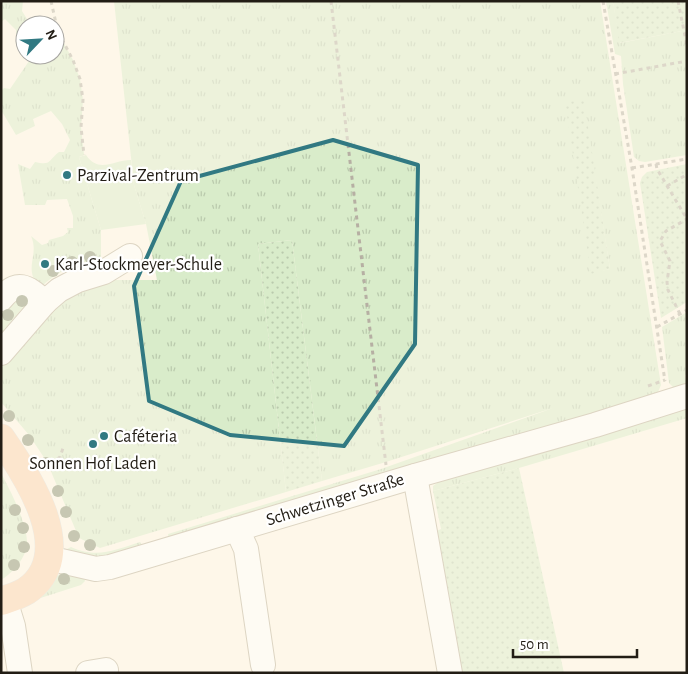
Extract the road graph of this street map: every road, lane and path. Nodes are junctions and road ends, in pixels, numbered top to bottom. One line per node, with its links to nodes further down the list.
1 (50, 1): 8 (path)
2 (332, 1): 27 (path)
3 (603, 1): 7 (path)
4 (678, 1): 5 (path)
5 (687, 46)
6 (687, 61): 7 (path)
7 (615, 74): 11 (path)
8 (84, 155)
9 (687, 159): 10 (path)
10 (656, 164): 11 (path); 13 (path)
11 (632, 168): 20 (path)
12 (687, 177): 13 (path)
13 (667, 186): 14 (path)
14 (687, 219): 19 (path)
15 (130, 256): 17 (street)
16 (1, 299): 17 (street)
17 (45, 302): 21 (street)
18 (687, 310): 19 (path)
19 (680, 314): 20 (path)
20 (657, 328): 22 (path)
21 (1, 352)
22 (678, 399): 26 (street, Schwetzinger Straße)
23 (1, 438): 29 (main road)
24 (63, 448): 25 (path)
25 (51, 464)
26 (415, 476): 27 (street, Schwetzinger Straße); 33 (street)
27 (389, 484): 28 (street, Schwetzinger Straße)
28 (237, 529): 29 (street, Schwetzinger Straße); 31 (street)
29 (48, 558): 30 (main road)
30 (3, 601): 32 (street)
31 (263, 665)
32 (20, 673)
33 (450, 673)

